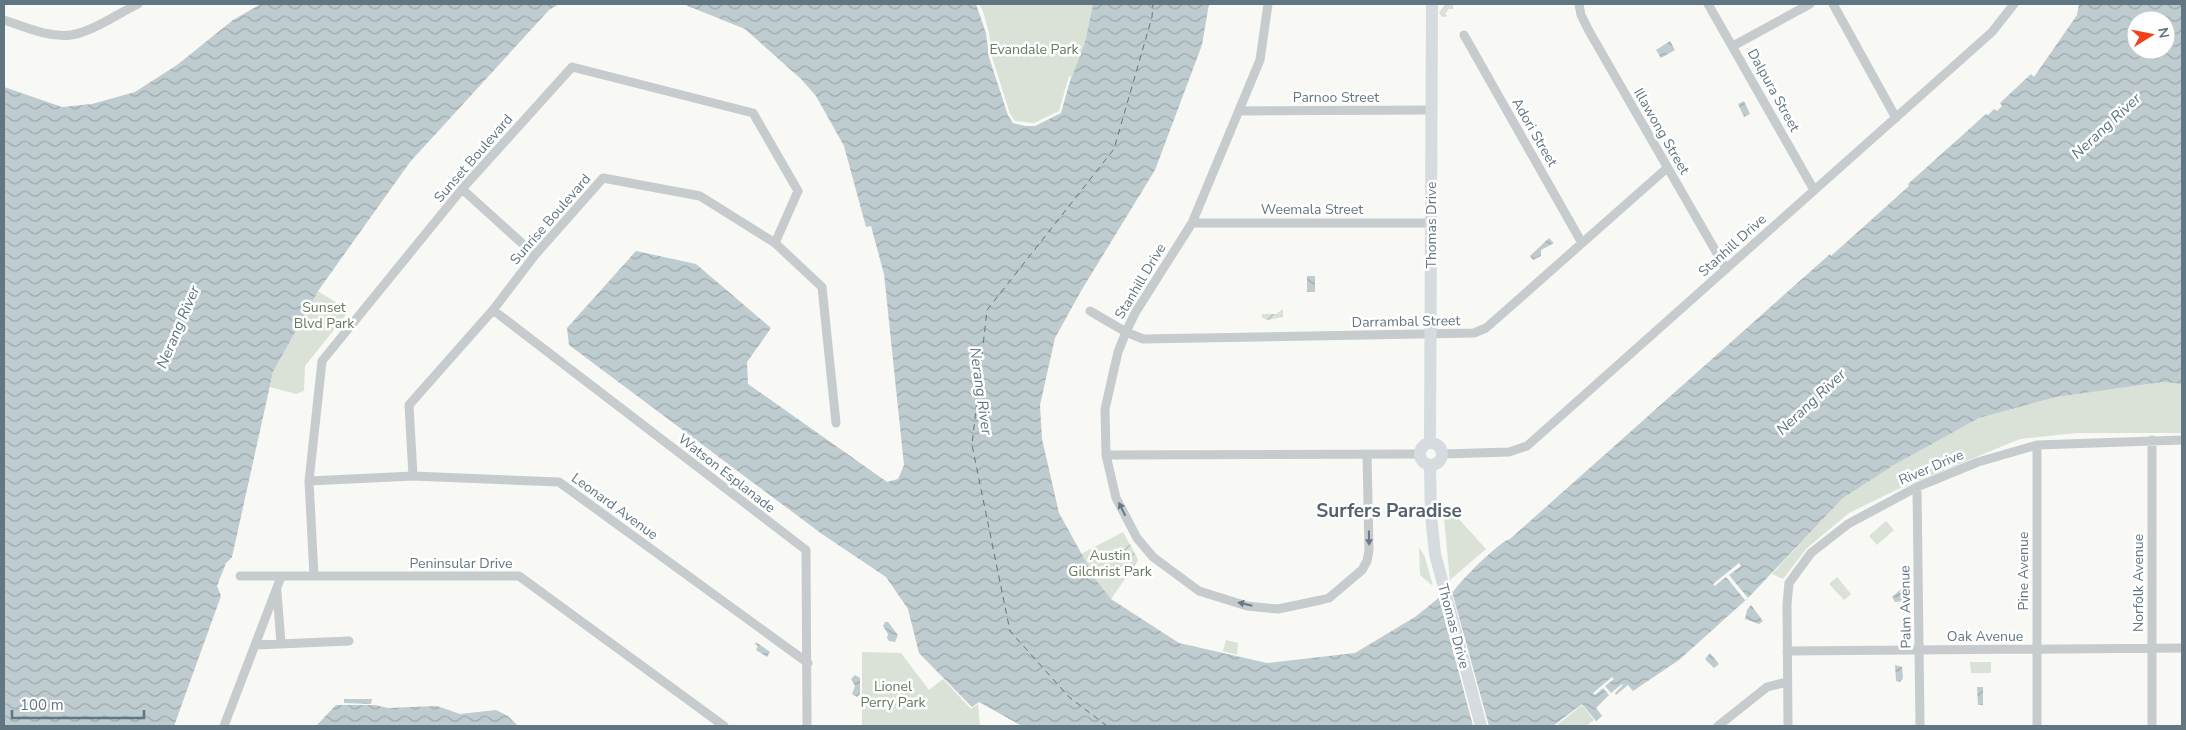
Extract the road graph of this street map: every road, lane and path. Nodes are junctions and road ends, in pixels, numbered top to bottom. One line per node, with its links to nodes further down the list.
1 (138, 4): 9 (street)
2 (1268, 4): 13 (street, Stanhill Drive)
3 (1579, 4): 15 (street, Illawong Street)
4 (1708, 4): 11 (street, Dalpura Street)
5 (1810, 4): 11 (street)
6 (1833, 4): 14 (street)
7 (2014, 4): 14 (street, Stanhill Drive)
8 (1432, 5): 12 (main road, Thomas Drive)
9 (4, 20)
10 (1464, 35): 21 (street, Adori Street)
11 (1733, 46): 17 (street, Dalpura Street)
12 (1432, 110): 13 (street, Parnoo Street); 19 (main road, Thomas Drive)
13 (1240, 111): 18 (street, Stanhill Drive)
14 (1896, 118): 17 (street, Stanhill Drive)
15 (1667, 168): 21 (street, Darrambal Street); 23 (street, Illawong Street)
16 (462, 189): 20 (street, Sunset Boulevard); 22 (street); 39 (street, Sunset Boulevard)
17 (1814, 190): 23 (street, Stanhill Drive)
18 (1192, 223): 19 (street, Weemala Street); 26 (street, Stanhill Drive)
19 (1431, 223): 27 (main road, Thomas Drive)
20 (775, 243): 22 (street, Sunrise Boulevard); 28 (street, Sunrise Boulevard)
21 (1582, 243): 27 (street, Darrambal Street)
22 (535, 254): 24 (street, Sunrise Boulevard)
23 (1726, 269): 35 (street, Stanhill Drive)
24 (493, 310): 38 (street, Sunrise Boulevard); 53 (street, Watson Esplanade)
25 (1090, 311): 26 (street, Darrambal Street)
26 (1126, 332): 27 (street, Darrambal Street); 36 (street, Stanhill Drive)
27 (1432, 334): 31 (main road, Thomas Drive)
28 (836, 423)
29 (2152, 440): 30 (street, River Drive); 32 (street, River Drive); 48 (street, Norfolk Avenue)
30 (2182, 440)
31 (1430, 442): 34 (main road); 35 (main road)
32 (2037, 445): 40 (street, River Drive); 51 (street, Pine Avenue)
33 (1366, 454): 34 (street); 36 (street); 36 (street, Stanhill Drive, one-way to 36)
34 (1420, 454): 37 (main road)
35 (1443, 454): 37 (main road)
36 (1106, 455)
37 (1430, 465): 58 (main road, Thomas Drive)
38 (413, 476): 39 (street, Leonard Avenue); 53 (street, Leonard Avenue)
39 (309, 481): 42 (street, Sunset Boulevard)
40 (1917, 487): 50 (street, Palm Avenue); 52 (street, River Drive)
41 (240, 576): 43 (street, Peninsular Drive)
42 (314, 576): 43 (street, Peninsular Drive); 56 (street, Peninsular Drive)
43 (281, 577): 44 (street)
44 (276, 589): 46 (street); 47 (street)
45 (349, 641): 46 (street)
46 (281, 643): 47 (street)
47 (256, 645): 55 (street)
48 (2151, 648): 49 (street, Oak Avenue); 51 (street, Oak Avenue); 63 (street, Norfolk Avenue)
49 (2182, 648)
50 (1919, 650): 51 (street, Oak Avenue); 52 (street, Oak Avenue); 61 (street, Palm Avenue)
51 (2037, 650): 62 (street, Pine Avenue)
52 (1787, 651): 54 (street, River Drive)
53 (808, 663): 57 (street, Watson Esplanade)
54 (1787, 682): 59 (street); 60 (street, River Drive)
55 (224, 726)
56 (724, 726)
57 (807, 726)
58 (1481, 726)
59 (1718, 726)
60 (1788, 726)
61 (1920, 726)
62 (2037, 726)
63 (2152, 726)

